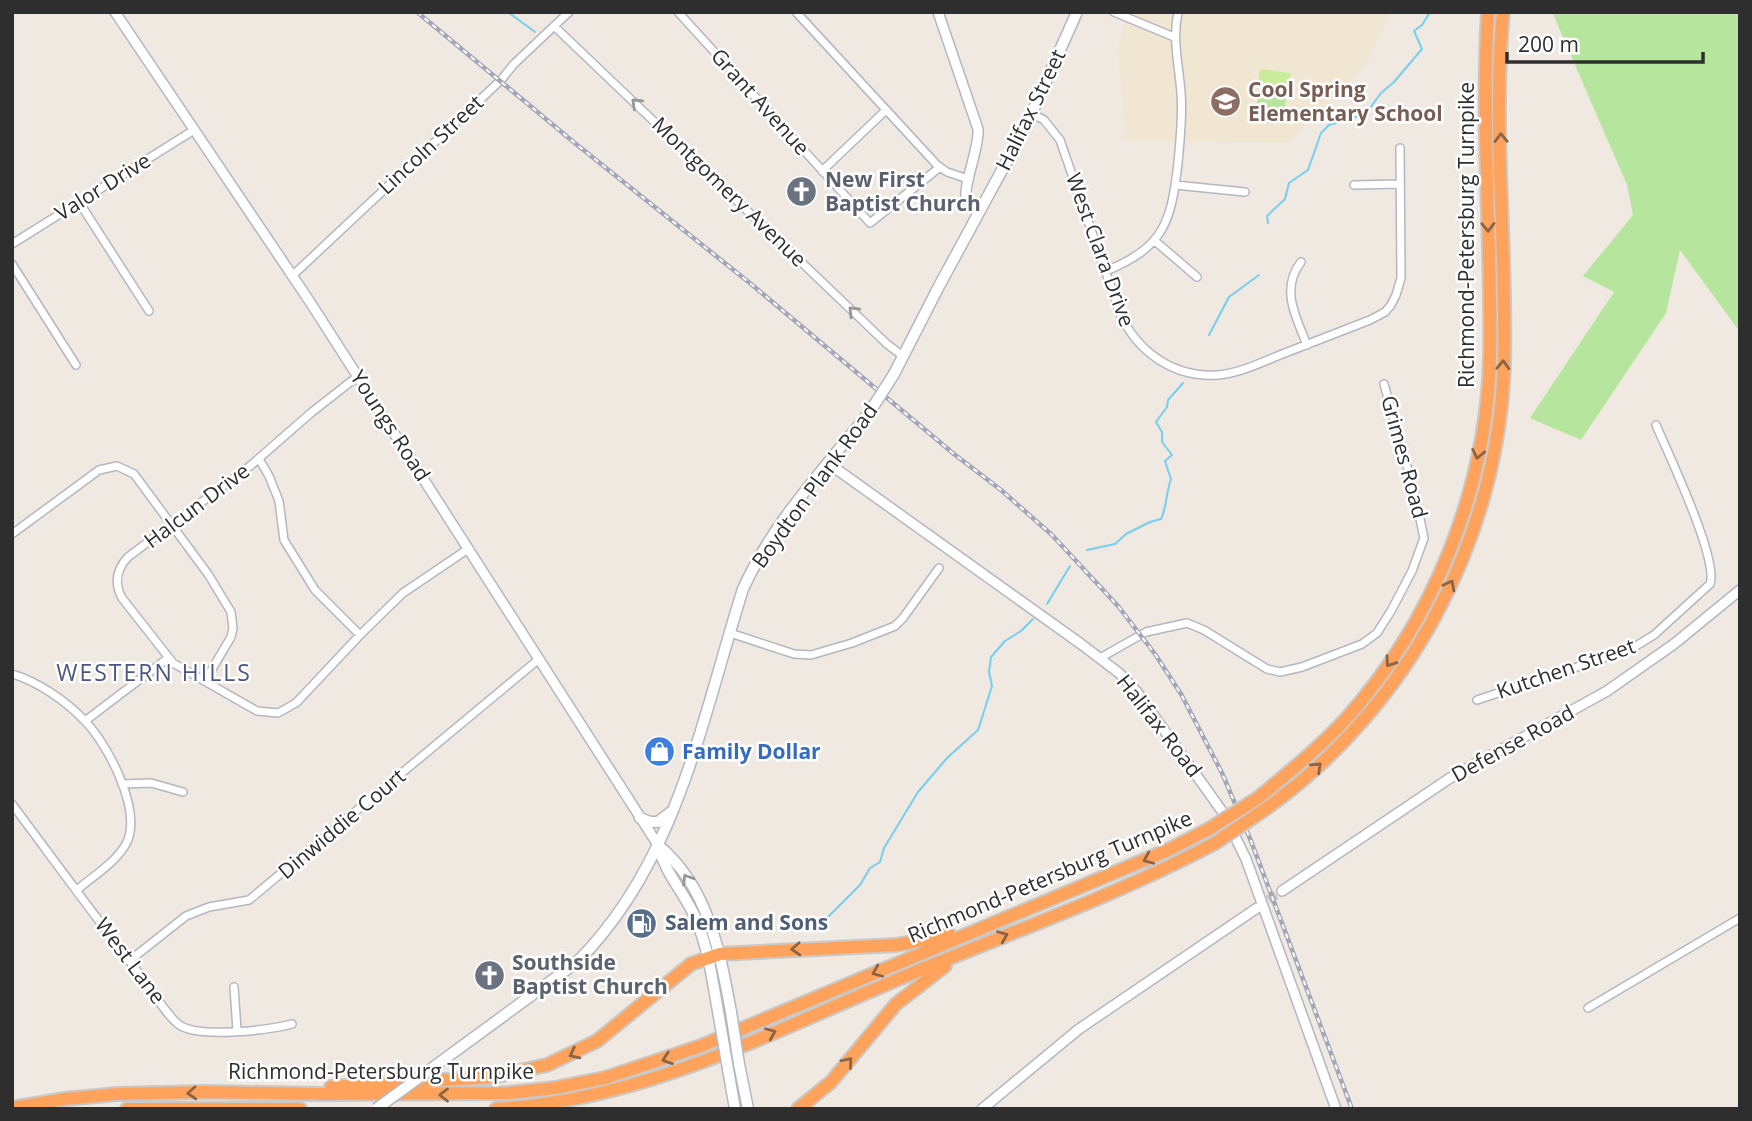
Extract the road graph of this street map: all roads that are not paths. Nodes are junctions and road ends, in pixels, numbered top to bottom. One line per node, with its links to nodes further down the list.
1 (115, 12): 15 (street, Youngs Road)
2 (569, 12): 11 (street, Lincoln Street)
3 (678, 12): 18 (street, Grant Avenue)
4 (796, 12): 13 (street)
5 (938, 12): 19 (street)
6 (1077, 12): 14 (main road, Halifax Street)
7 (1114, 12): 12 (street)
8 (1178, 12): 12 (street)
9 (1488, 12): 62 (highway, Richmond-Petersburg Turnpike, one-way to 62)
10 (1503, 12): 62 (highway, Richmond-Petersburg Turnpike, one-way to 10)
11 (554, 26): 31 (street, Lincoln Street); 35 (street, Montgomery Avenue, one-way to 11)
12 (1174, 37): 21 (street)
13 (886, 110): 17 (street); 18 (street)
14 (1031, 113): 25 (main road, Halifax Street); 30 (street, West Clara Drive)
15 (194, 130): 24 (street, Valor Drive); 31 (street, Youngs Road)
16 (1400, 148): 20 (street, West Clara Drive)
17 (940, 167): 18 (street, Grant Avenue); 19 (street)
18 (822, 171)
19 (968, 179): 25 (street)
20 (1400, 184): 22 (street); 34 (street, West Clara Drive)
21 (1175, 185): 23 (street); 26 (street)
22 (1354, 185)
23 (1245, 192)
24 (79, 202): 27 (street, Valor Drive); 33 (street)
25 (981, 210): 35 (main road, Halifax Street)
26 (1154, 241): 30 (street); 32 (street)
27 (12, 244)
28 (1301, 262): 34 (street)
29 (12, 264): 36 (street)
30 (1106, 271): 34 (street, West Clara Drive)
31 (292, 276): 37 (street, Youngs Road)
32 (1197, 278)
33 (149, 312)
34 (1307, 345)
35 (904, 357): 39 (main road, Halifax Street, bridge)
36 (76, 365)
37 (358, 376): 41 (street, Halcun Drive); 45 (street, Youngs Road)
38 (1384, 384): 53 (street, Grimes Road)
39 (883, 392): 42 (main road, Boydton Plank Road, bridge)
40 (1656, 425): 50 (street, Kutchen Street)
41 (259, 459): 43 (street, Halcun Drive); 49 (street)
42 (828, 463): 48 (main road, Boydton Plank Road); 53 (street, Halifax Road)
43 (172, 524): 44 (street); 52 (street, Halcun Drive); 56 (street)
44 (12, 534)
45 (468, 549): 49 (street, Halcun Drive); 54 (street, Youngs Road)
46 (939, 568): 48 (street)
47 (1740, 590): 51 (street, Defense Road)
48 (730, 633): 63 (main road, Boydton Plank Road)
49 (360, 635): 56 (street, Halcun Drive)
50 (1654, 635): 51 (street); 57 (street, Kutchen Street)
51 (1665, 651): 67 (street, Defense Road)
52 (168, 658): 56 (street, Halcun Drive); 58 (street)
53 (1100, 658): 90 (street, Halifax Road)
54 (539, 659): 64 (street, Youngs Road); 73 (street, Dinwiddie Court)
55 (12, 674): 58 (street)
56 (205, 681)
57 (1477, 699)
58 (85, 721): 59 (street)
59 (122, 784): 60 (street); 66 (street)
60 (183, 792)
61 (12, 804): 66 (street, West Lane)
62 (1261, 804): 69 (highway, Richmond-Petersburg Turnpike, one-way to 69, bridge); 71 (highway, Richmond-Petersburg Turnpike, one-way to 62, bridge)
63 (673, 809): 64 (main road); 65 (main road, Boydton Plank Road)
64 (640, 818): 65 (street, Youngs Road)
65 (658, 845): 72 (main road); 83 (main road, Boydton Plank Road, bridge)
66 (77, 890): 73 (street, West Lane)
67 (1282, 891)
68 (1257, 908): 89 (street)
69 (1008, 917): 72 (highway, one-way to 72); 78 (highway, Richmond-Petersburg Turnpike, one-way to 78)
70 (1740, 918): 75 (street)
71 (977, 947): 79 (highway, Richmond-Petersburg Turnpike, one-way to 71); 88 (highway, one-way to 71)
72 (714, 956): 78 (highway, one-way to 78); 86 (main road, bridge); 87 (main road, bridge)
73 (129, 961): 77 (street, West Lane)
74 (234, 987): 77 (street)
75 (1588, 1008)
76 (292, 1024): 77 (street, West Lane)
77 (237, 1030)
78 (261, 1092): 80 (highway, Richmond-Petersburg Turnpike, one-way to 80)
79 (519, 1107): 84 (highway, Richmond-Petersburg Turnpike); 85 (highway)
80 (12, 1108)
81 (127, 1109): 82 (highway, Richmond-Petersburg Turnpike)
82 (300, 1109)
83 (376, 1109)
84 (496, 1109)
85 (562, 1109)
86 (735, 1109)
87 (748, 1109)
88 (798, 1109)
89 (982, 1109)
90 (1336, 1109)

